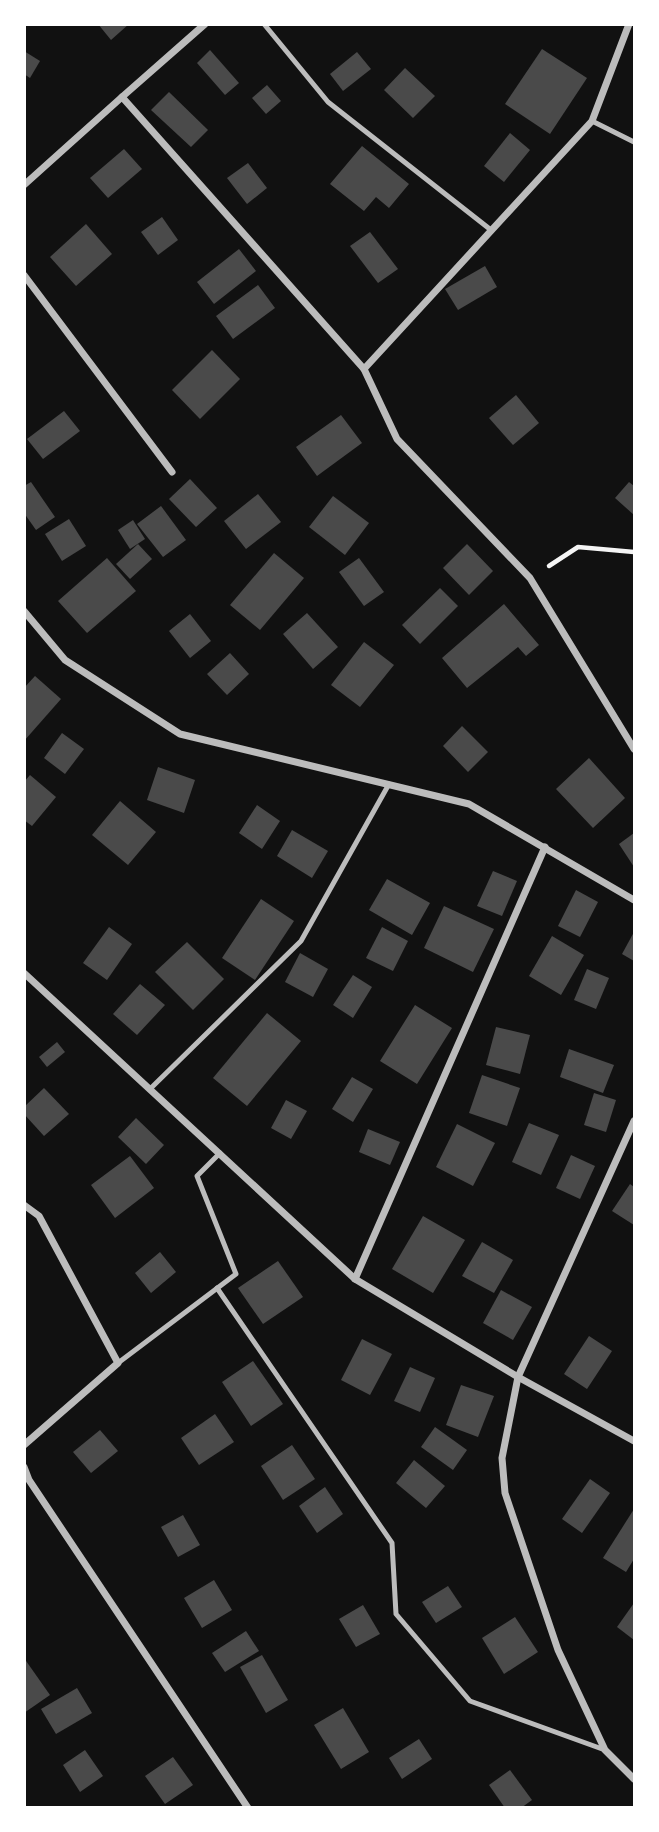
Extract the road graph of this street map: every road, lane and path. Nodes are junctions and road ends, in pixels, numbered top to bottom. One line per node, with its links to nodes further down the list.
1 (205, 24): 4 (street)
2 (264, 24): 8 (lane)
3 (629, 24): 5 (street)
4 (122, 97): 7 (street); 10 (street)
5 (592, 121): 6 (lane); 8 (street)
6 (635, 142)
7 (24, 185)
8 (491, 230): 10 (street)
9 (24, 275): 11 (street)
10 (364, 369): 13 (street)
11 (172, 471)
12 (635, 552): 13 (path)
13 (530, 578): 15 (street)
14 (24, 611): 16 (street)
15 (635, 749)
16 (389, 784): 17 (street); 20 (lane)
17 (545, 847): 18 (street); 24 (street)
18 (635, 900)
19 (24, 973): 20 (street)
20 (150, 1089): 22 (street)
21 (635, 1121): 27 (street)
22 (220, 1153): 24 (street); 25 (lane)
23 (24, 1205): 26 (street)
24 (355, 1279): 27 (street)
25 (217, 1288): 26 (lane); 31 (lane)
26 (118, 1363): 29 (street)
27 (518, 1377): 28 (street); 31 (street)
28 (635, 1441)
29 (24, 1445)
30 (24, 1468): 33 (street)
31 (605, 1750): 32 (street)
32 (635, 1779)
33 (248, 1808)

